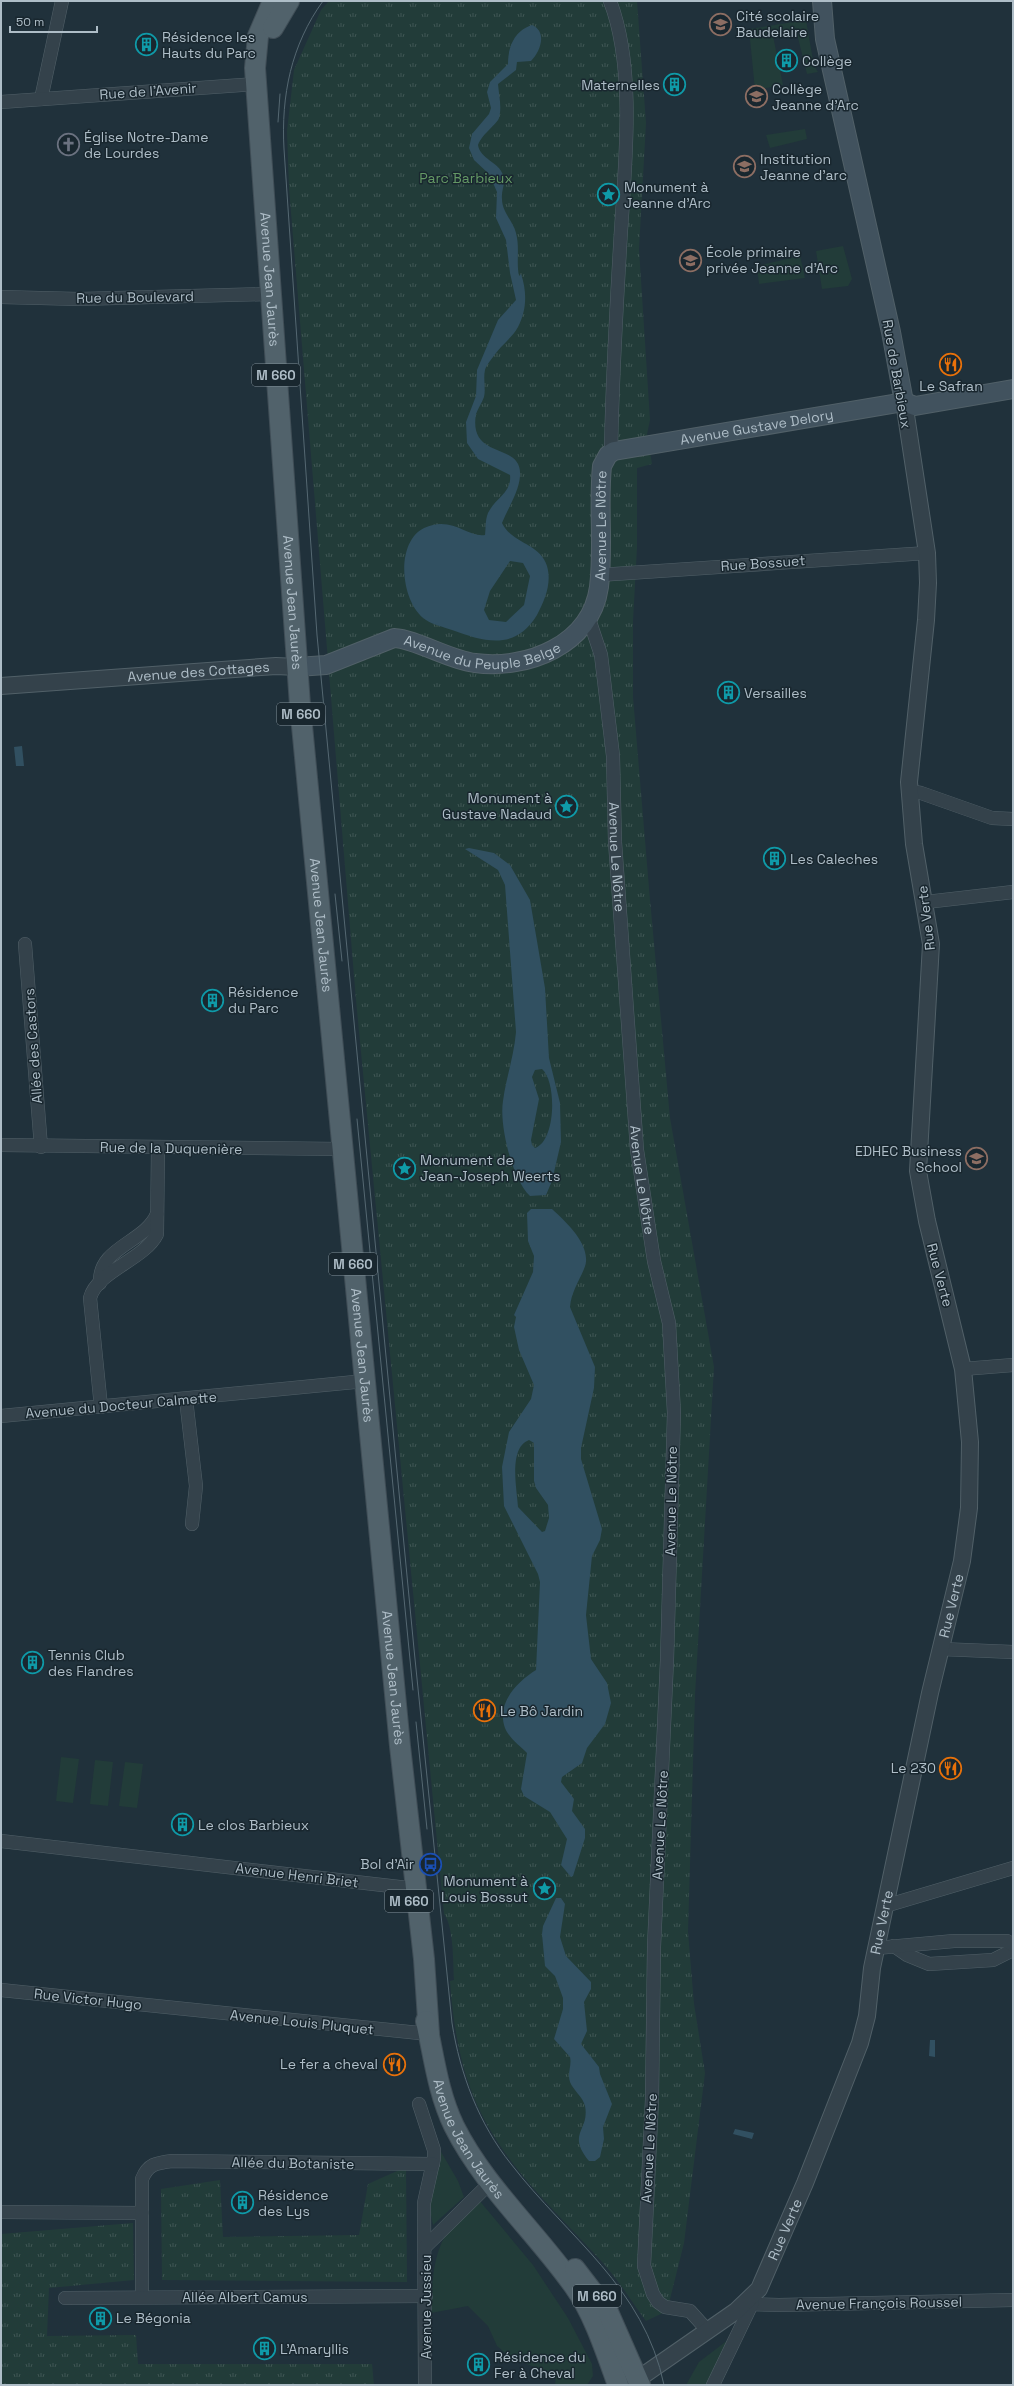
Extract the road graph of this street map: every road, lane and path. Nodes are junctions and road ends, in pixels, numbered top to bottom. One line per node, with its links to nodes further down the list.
1 (62, 1): 7 (street)
2 (273, 1): 6 (main road, Avenue Jean Jaurès / M 660)
3 (290, 1): 6 (main road, Avenue Jean Jaurès / M 660)
4 (610, 1): 14 (street, Avenue Le Nôtre)
5 (822, 1): 13 (main road, Rue de Barbieux)
6 (256, 84): 7 (street, Rue de l'Avenir); 9 (main road, Avenue Jean Jaurès / M 660)
7 (41, 99): 8 (street, Rue de l'Avenir)
8 (1, 102)
9 (270, 294): 10 (street, Rue du Boulevard); 18 (main road, Avenue Jean Jaurès / M 660)
10 (1, 297)
11 (1013, 377): 13 (main road, Avenue Gustave Delory)
12 (1013, 389): 13 (main road, Avenue Gustave Delory)
13 (904, 402): 14 (main road, Avenue Gustave Delory); 15 (street, Rue de Barbieux)
14 (611, 453): 16 (main road, Avenue Le Nôtre)
15 (927, 552): 16 (street, Rue Bossuet); 20 (street, Rue de Barbieux)
16 (599, 575): 17 (main road, Avenue Le Nôtre)
17 (588, 616): 18 (main road, Avenue du Peuple Belge); 61 (street, Avenue Le Nôtre)
18 (297, 667): 19 (street, Avenue des Cottages); 29 (main road, Avenue Jean Jaurès / M 660)
19 (1, 686)
20 (911, 752): 21 (street, Rue Verte)
21 (909, 791): 22 (street); 24 (street, Rue Verte)
22 (1013, 819)
23 (1013, 892): 24 (street)
24 (926, 902): 31 (street, Rue Verte)
25 (25, 944): 27 (street, Allée des Castors)
26 (1, 1146): 27 (street, Rue de la Duquenière)
27 (41, 1147): 28 (street, Rue de la Duquenière)
28 (158, 1148): 29 (street, Rue de la Duquenière); 34 (street)
29 (342, 1149): 32 (main road, Avenue Jean Jaurès / M 660)
30 (1013, 1365): 31 (street)
31 (963, 1369): 37 (street, Rue Verte)
32 (365, 1381): 33 (street, Avenue du Docteur Calmette); 41 (main road, Avenue Jean Jaurès / M 660)
33 (186, 1398): 34 (street, Avenue du Docteur Calmette); 36 (street)
34 (101, 1407): 35 (street, Avenue du Docteur Calmette)
35 (1, 1416)
36 (192, 1524)
37 (941, 1649): 38 (street); 42 (street, Rue Verte)
38 (1013, 1652)
39 (1, 1842): 41 (street, Avenue Henri Briet)
40 (1013, 1868): 42 (street)
41 (413, 1889): 48 (main road, Avenue Jean Jaurès / M 660)
42 (886, 1906): 45 (street, Rue Verte)
43 (1011, 1943): 44 (street); 44 (street)
44 (894, 1946): 45 (street)
45 (877, 1948): 60 (street, Rue Verte)
46 (1, 1990): 47 (street, Rue Victor Hugo)
47 (176, 2008): 48 (street, Avenue Louis Pluquet)
48 (429, 2034): 51 (main road, Avenue Jean Jaurès / M 660)
49 (419, 2104): 50 (street)
50 (433, 2164): 53 (street, Allée du Botaniste); 55 (street)
51 (490, 2183): 54 (main road, Avenue Jean Jaurès / M 660); 55 (street, Avenue Jussieu)
52 (1, 2212): 53 (street)
53 (142, 2212): 57 (street)
54 (531, 2231): 62 (main road, Avenue Jean Jaurès / M 660); 64 (main road, Avenue Jean Jaurès / M 660)
55 (426, 2246): 56 (street, Avenue Jussieu)
56 (426, 2296): 57 (street, Allée Albert Camus); 63 (street, Avenue Jussieu)
57 (142, 2297): 58 (street, Allée Albert Camus)
58 (64, 2298)
59 (1013, 2300): 60 (street, Avenue François Roussel)
60 (748, 2304): 61 (street, Rue Verte); 65 (street)
61 (708, 2331): 62 (street, Rue Verte)
62 (636, 2383)
63 (425, 2385)
64 (618, 2385)
65 (713, 2385)

